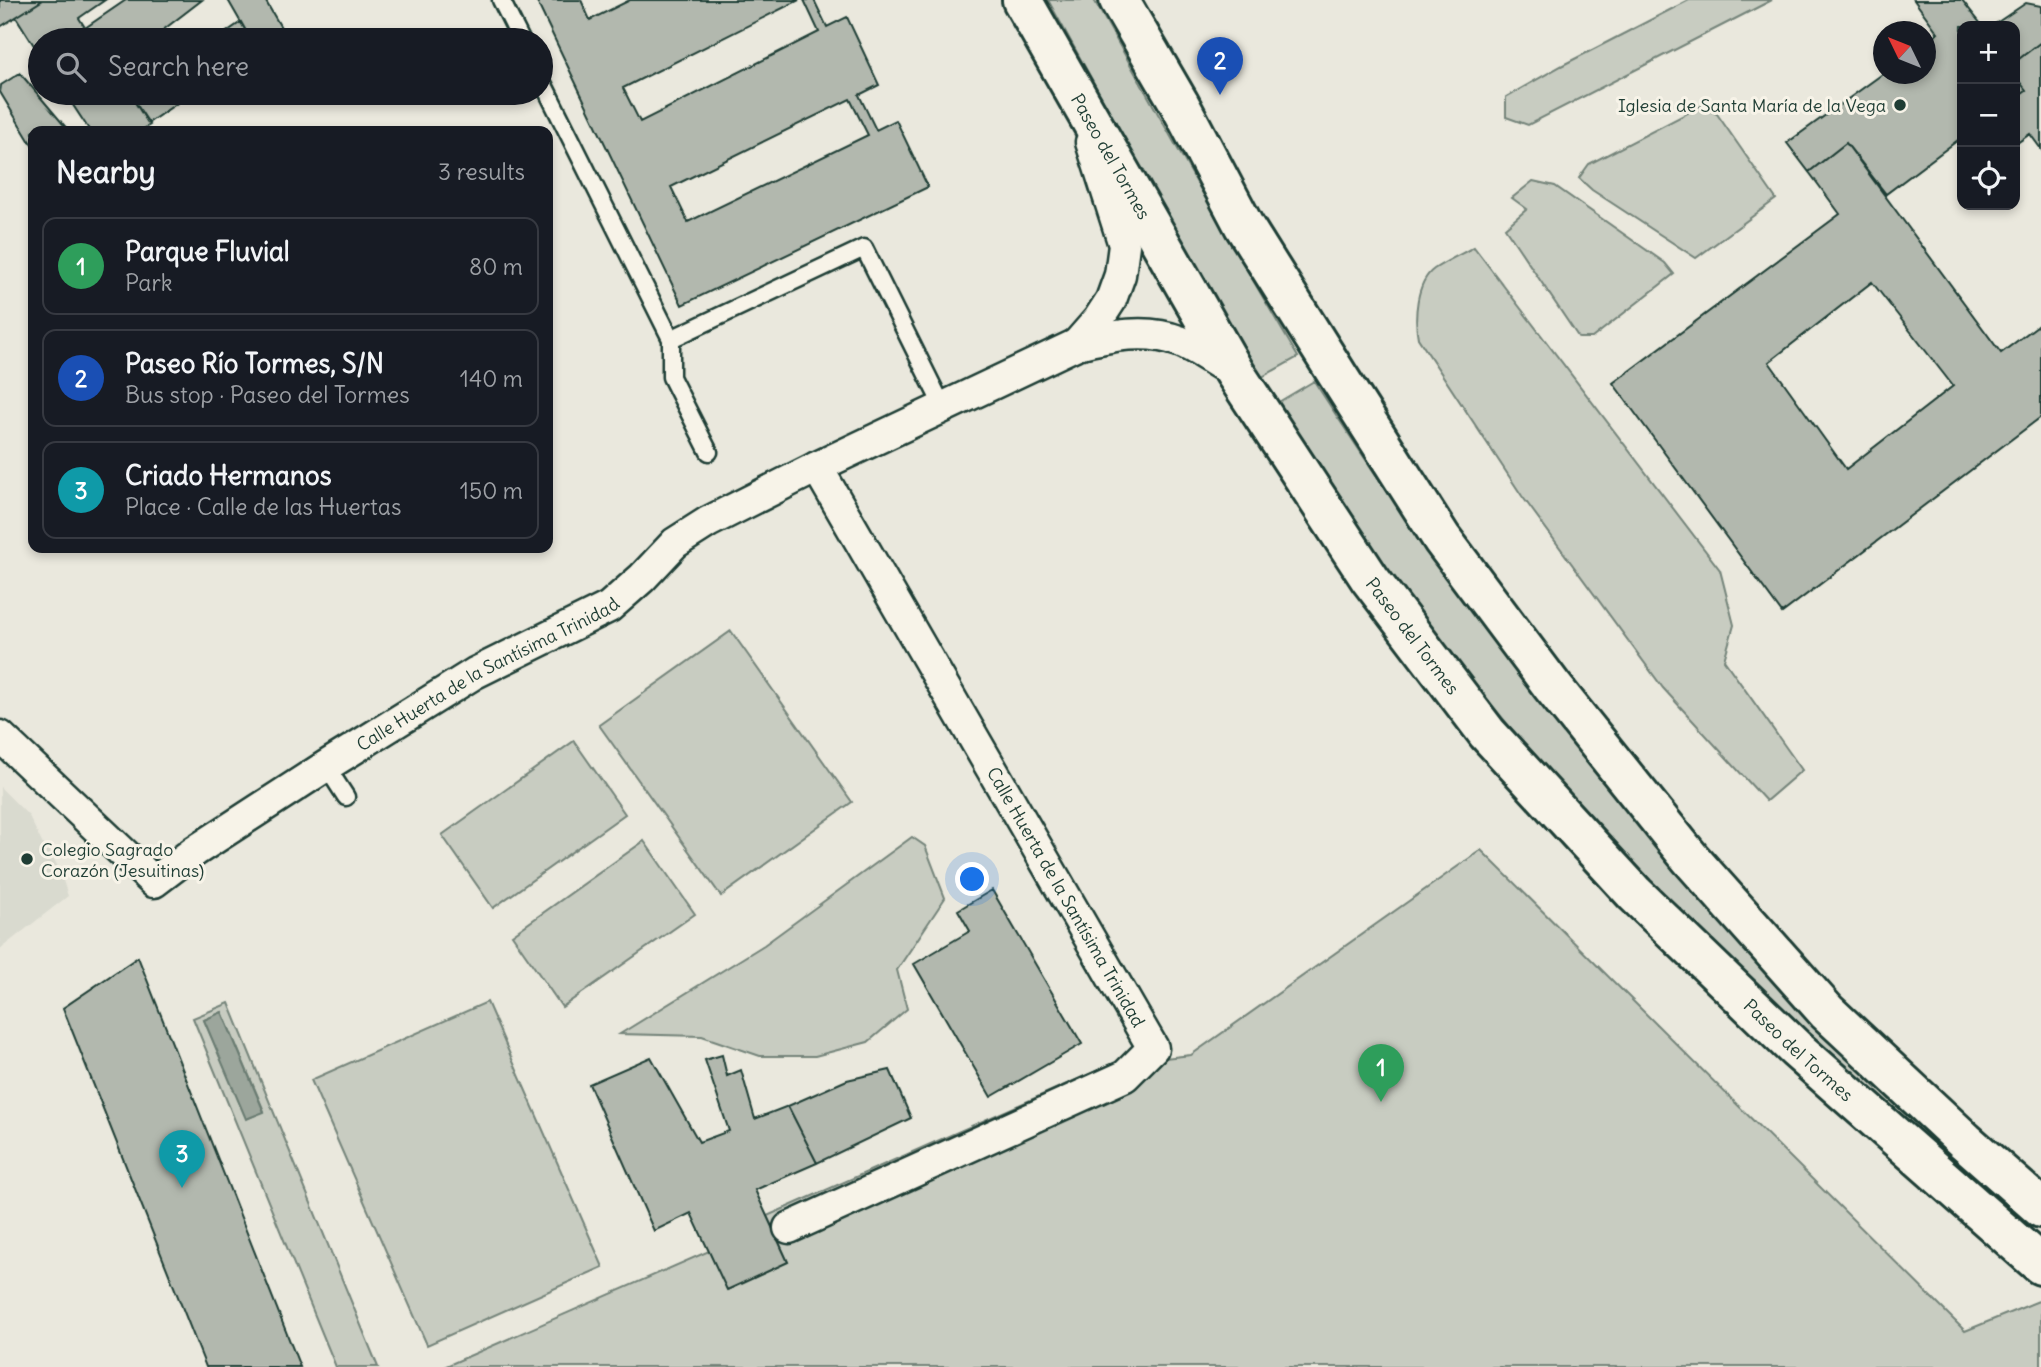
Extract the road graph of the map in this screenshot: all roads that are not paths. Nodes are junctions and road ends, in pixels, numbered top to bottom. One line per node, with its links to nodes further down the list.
1 (501, 0): 4 (lane)
2 (1023, 0): 5 (highway, Paseo del Tormes)
3 (1119, 0): 16 (highway)
4 (516, 28)
5 (1076, 93): 8 (street, Calle Huerta de la Santísima Trinidad); 9 (highway, Paseo del Tormes)
6 (553, 103): 7 (lane)
7 (671, 339): 10 (lane); 11 (lane)
8 (1077, 344): 9 (street, Calle Huerta de la Santísima Trinidad); 10 (street, Calle Huerta de la Santísima Trinidad)
9 (1235, 373): 18 (highway, Paseo del Tormes)
10 (943, 407): 12 (street, Calle Huerta de la Santísima Trinidad)
11 (709, 452)
12 (817, 467): 14 (street, Calle Huerta de la Santísima Trinidad); 17 (street, Calle Huerta de la Santísima Trinidad)
13 (0, 736): 14 (street, Calle Huerta de la Santísima Trinidad)
14 (326, 766): 15 (lane)
15 (346, 797)
16 (2041, 1208)
17 (789, 1228)
18 (2041, 1265)

